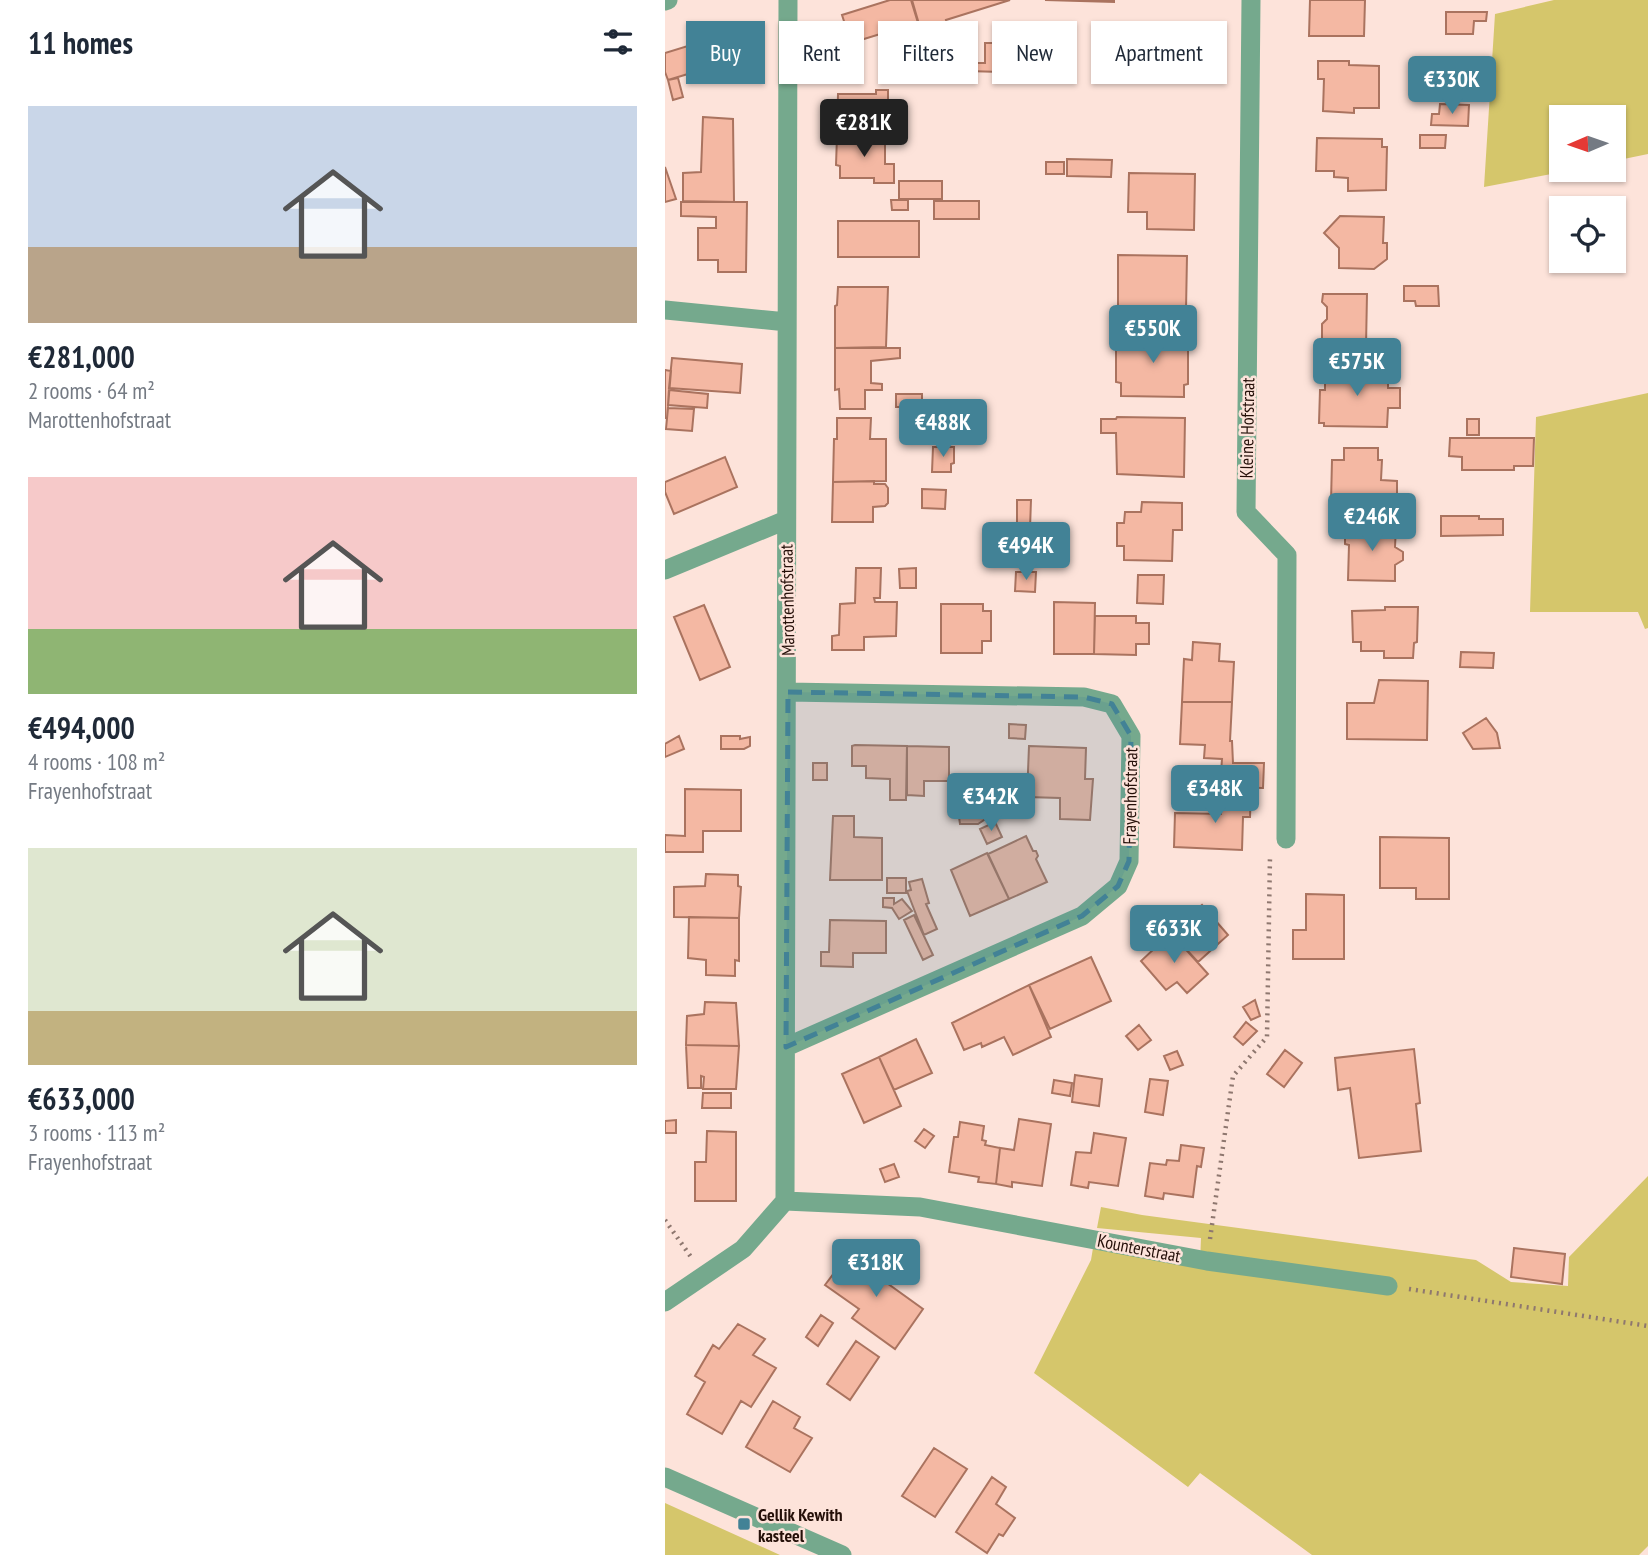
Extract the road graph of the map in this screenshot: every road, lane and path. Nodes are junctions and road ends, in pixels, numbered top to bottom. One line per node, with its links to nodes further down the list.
1 (788, 0): 4 (street, Marottenhofstraat)
2 (1251, 0): 8 (street, Kleine Hofstraat)
3 (665, 310): 4 (street)
4 (787, 322): 5 (street, Marottenhofstraat)
5 (786, 520): 6 (street); 7 (street, Marottenhofstraat)
6 (665, 570)
7 (789, 692): 9 (street, Marottenhofstraat); 9 (street, Frayenhofstraat)
8 (1286, 839): 12 (path)
9 (786, 1047): 10 (street, Marottenhofstraat)
10 (785, 1201): 12 (street, Kounterstraat); 13 (street)
11 (665, 1220): 13 (path)
12 (1207, 1261): 14 (street, Kounterstraat)
13 (704, 1275): 15 (street)
14 (1388, 1286): 16 (path)
15 (665, 1301)
16 (1648, 1326)
17 (665, 1477): 18 (street)
18 (842, 1555)

